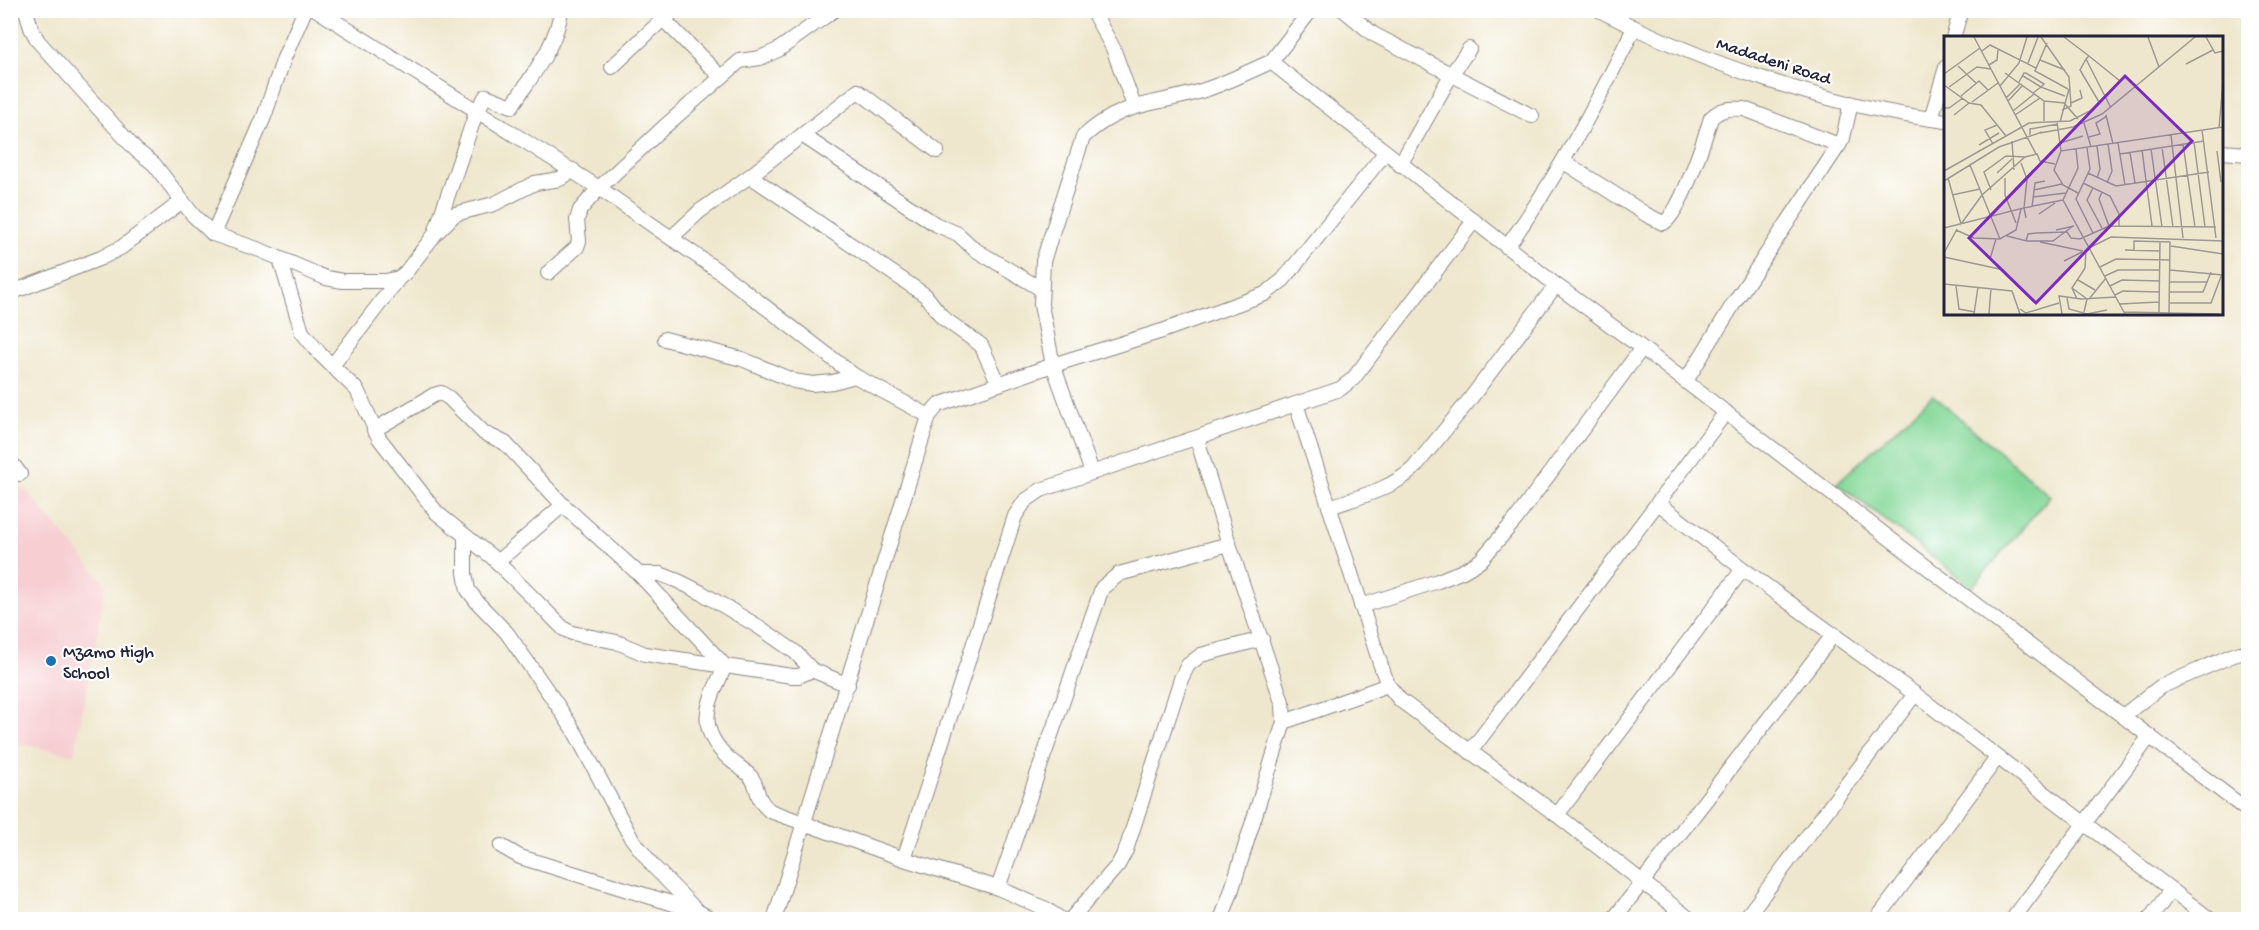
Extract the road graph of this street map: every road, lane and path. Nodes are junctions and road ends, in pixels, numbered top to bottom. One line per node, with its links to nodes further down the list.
1 (26, 10): 38 (street)
2 (305, 10): 40 (street)
3 (317, 10): 23 (street)
4 (561, 10): 23 (street)
5 (676, 10): 12 (street)
6 (834, 10): 20 (street)
7 (1092, 10): 22 (street)
8 (1311, 10): 16 (street)
9 (1344, 10): 19 (street)
10 (1599, 10): 13 (street, Madadeni Road)
11 (1960, 10): 14 (street)
12 (663, 19): 17 (street); 20 (street)
13 (1634, 28): 21 (street, Madadeni Road); 33 (street)
14 (1954, 36)
15 (1469, 49): 19 (street)
16 (1271, 62): 22 (street); 31 (street)
17 (612, 67)
18 (1944, 74): 25 (street)
19 (1451, 75): 24 (street); 34 (street)
20 (721, 77): 37 (street)
21 (1851, 103): 25 (street, Madadeni Road); 28 (street)
22 (1134, 106): 48 (street)
23 (477, 110): 35 (street); 41 (street)
24 (1532, 116)
25 (1931, 120): 26 (street, Madadeni Road)
26 (1944, 121)
27 (802, 135): 29 (street); 36 (street); 48 (street)
28 (1839, 145): 33 (street); 55 (street)
29 (937, 151)
30 (2223, 152): 32 (street)
31 (1385, 153): 34 (street); 52 (street)
32 (2248, 154)
33 (1564, 162): 43 (street)
34 (1400, 165): 39 (street)
35 (573, 170): 37 (street); 41 (street)
36 (750, 176): 42 (street); 56 (street)
37 (599, 188): 42 (street); 45 (street)
38 (182, 201): 40 (street); 49 (street)
39 (1474, 221): 43 (street); 57 (street)
40 (213, 234): 44 (street)
41 (435, 234): 46 (street)
42 (671, 238): 54 (street)
43 (1507, 247): 47 (street)
44 (280, 259): 46 (street); 53 (street)
45 (548, 273)
46 (399, 278): 53 (street)
47 (1556, 285): 51 (street); 67 (street)
48 (1041, 289): 52 (street)
49 (10, 292)
50 (665, 339): 54 (street)
51 (1642, 348): 55 (street); 73 (street)
52 (1053, 365): 56 (street); 63 (street)
53 (332, 366): 60 (street)
54 (855, 376): 59 (street)
55 (1686, 381): 58 (street)
56 (999, 384): 59 (street)
57 (1296, 404): 61 (street); 67 (street)
58 (1726, 412): 65 (street); 82 (street)
59 (929, 416): 80 (street)
60 (374, 430): 66 (street); 68 (street)
61 (1197, 439): 63 (street); 69 (street)
62 (10, 461): 64 (street)
63 (1092, 472): 92 (street)
64 (20, 474)
65 (1658, 503): 71 (street); 85 (street)
66 (562, 506): 70 (street); 72 (street)
67 (1329, 507): 73 (street)
68 (465, 537): 70 (street); 96 (street)
69 (1229, 544): 75 (street); 94 (street)
70 (497, 562): 77 (street)
71 (1743, 569): 74 (street); 88 (street)
72 (639, 574): 77 (street); 78 (street)
73 (1361, 606): 79 (street)
74 (1834, 634): 81 (street); 93 (street)
75 (1262, 639): 83 (street); 100 (street)
76 (2248, 654): 82 (street)
77 (725, 666): 78 (street); 89 (street)
78 (812, 670): 80 (street)
79 (1388, 684): 83 (street); 85 (street)
80 (848, 685): 89 (street)
81 (1915, 694): 86 (street); 104 (street)
82 (2123, 716): 84 (street)
83 (1284, 722): 101 (street)
84 (2150, 736): 87 (street); 90 (street)
85 (1470, 752): 88 (street)
86 (1997, 758): 90 (street); 105 (street)
87 (2248, 811)
88 (1557, 815): 93 (street)
89 (805, 823): 92 (street); 98 (street)
90 (2085, 823): 95 (street); 106 (street)
91 (501, 846): 96 (street)
92 (904, 859): 94 (street)
93 (1641, 882): 102 (street); 103 (street)
94 (998, 888): 99 (street)
95 (2171, 890): 107 (street); 108 (street)
96 (697, 911): 97 (street)
97 (714, 920)
98 (774, 920)
99 (1062, 920)
100 (1070, 920)
101 (1221, 920)
102 (1612, 920)
103 (1691, 920)
104 (1744, 920)
105 (1876, 920)
106 (2012, 920)
107 (2149, 920)
108 (2211, 920)

